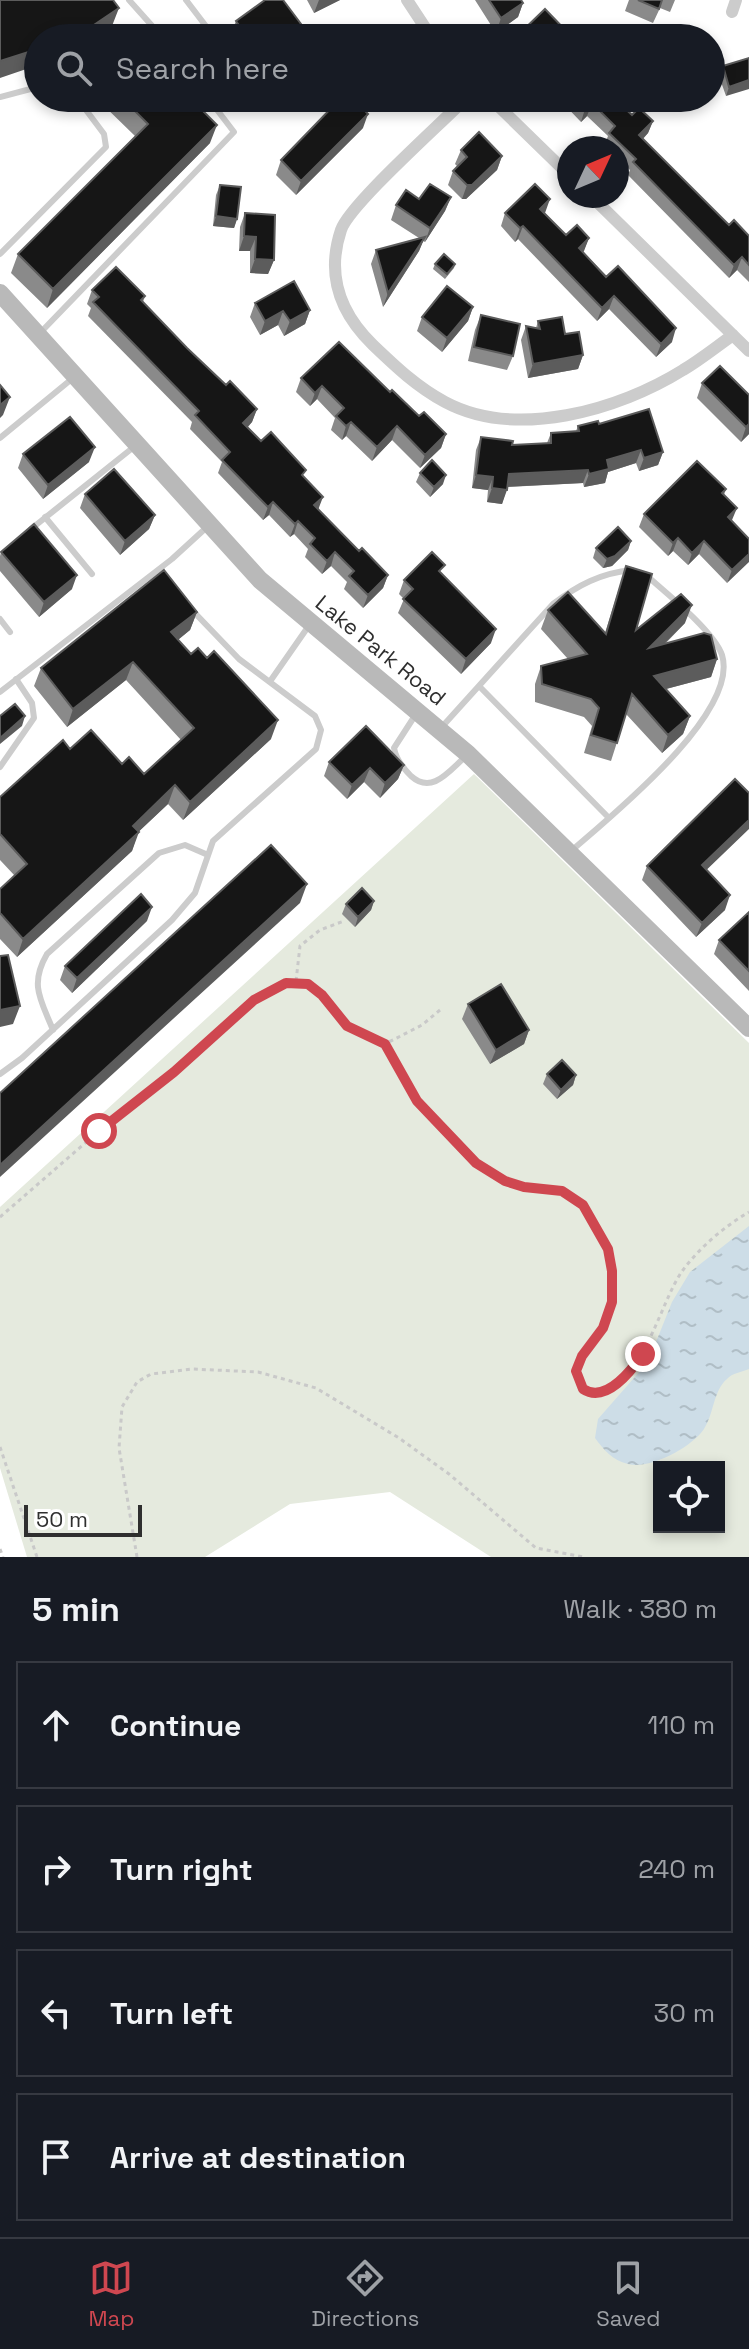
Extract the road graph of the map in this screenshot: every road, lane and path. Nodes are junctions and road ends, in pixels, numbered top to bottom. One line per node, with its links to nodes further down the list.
1 (129, 0): 4 (lane)
2 (186, 0): 5 (lane)
3 (407, 0): 6 (street)
4 (150, 24)
5 (204, 24)
6 (423, 24)
7 (24, 91): 8 (lane)
8 (0, 97)
9 (88, 112): 15 (lane)
10 (219, 112): 17 (lane)
11 (452, 112): 18 (street)
12 (504, 112): 13 (street)
13 (557, 163)
14 (603, 208): 18 (street)
15 (0, 254)
16 (3, 302): 17 (main road, Lake Park Road)
17 (38, 335): 20 (main road, Lake Park Road)
18 (733, 335): 19 (street)
19 (749, 351)
20 (76, 376): 21 (lane); 22 (main road, Lake Park Road)
21 (0, 438)
22 (138, 444): 23 (lane); 24 (main road, Lake Park Road)
23 (45, 517): 25 (lane); 27 (lane)
24 (209, 525): 26 (lane); 31 (main road, Lake Park Road)
25 (23, 535)
26 (158, 569): 28 (lane); 33 (lane)
27 (92, 574)
28 (167, 581)
29 (186, 604): 34 (lane)
30 (0, 619): 32 (lane)
31 (310, 624): 34 (lane); 37 (main road, Lake Park Road)
32 (10, 632)
33 (16, 679): 36 (lane); 40 (lane)
34 (271, 680): 43 (lane)
35 (479, 686): 38 (lane); 41 (lane); 41 (lane)
36 (0, 692)
37 (418, 711): 38 (main road, Lake Park Road); 39 (lane)
38 (440, 729): 39 (main road, Lake Park Road)
39 (468, 754): 42 (main road, Lake Park Road)
40 (0, 767)
41 (609, 818): 42 (lane)
42 (569, 852): 47 (main road, Lake Park Road)
43 (208, 855): 48 (lane); 48 (lane)
44 (344, 921): 45 (path)
45 (296, 981): 49 (path); 52 (path)
46 (440, 1010): 49 (path)
47 (749, 1028)
48 (53, 1030): 50 (lane)
49 (385, 1044): 51 (path)
50 (0, 1074)
51 (749, 1212)
52 (0, 1217)
53 (0, 1447): 56 (path)
54 (0, 1549): 55 (path)
55 (3, 1557)
56 (37, 1557)
57 (137, 1557): 58 (path)
58 (583, 1557)

